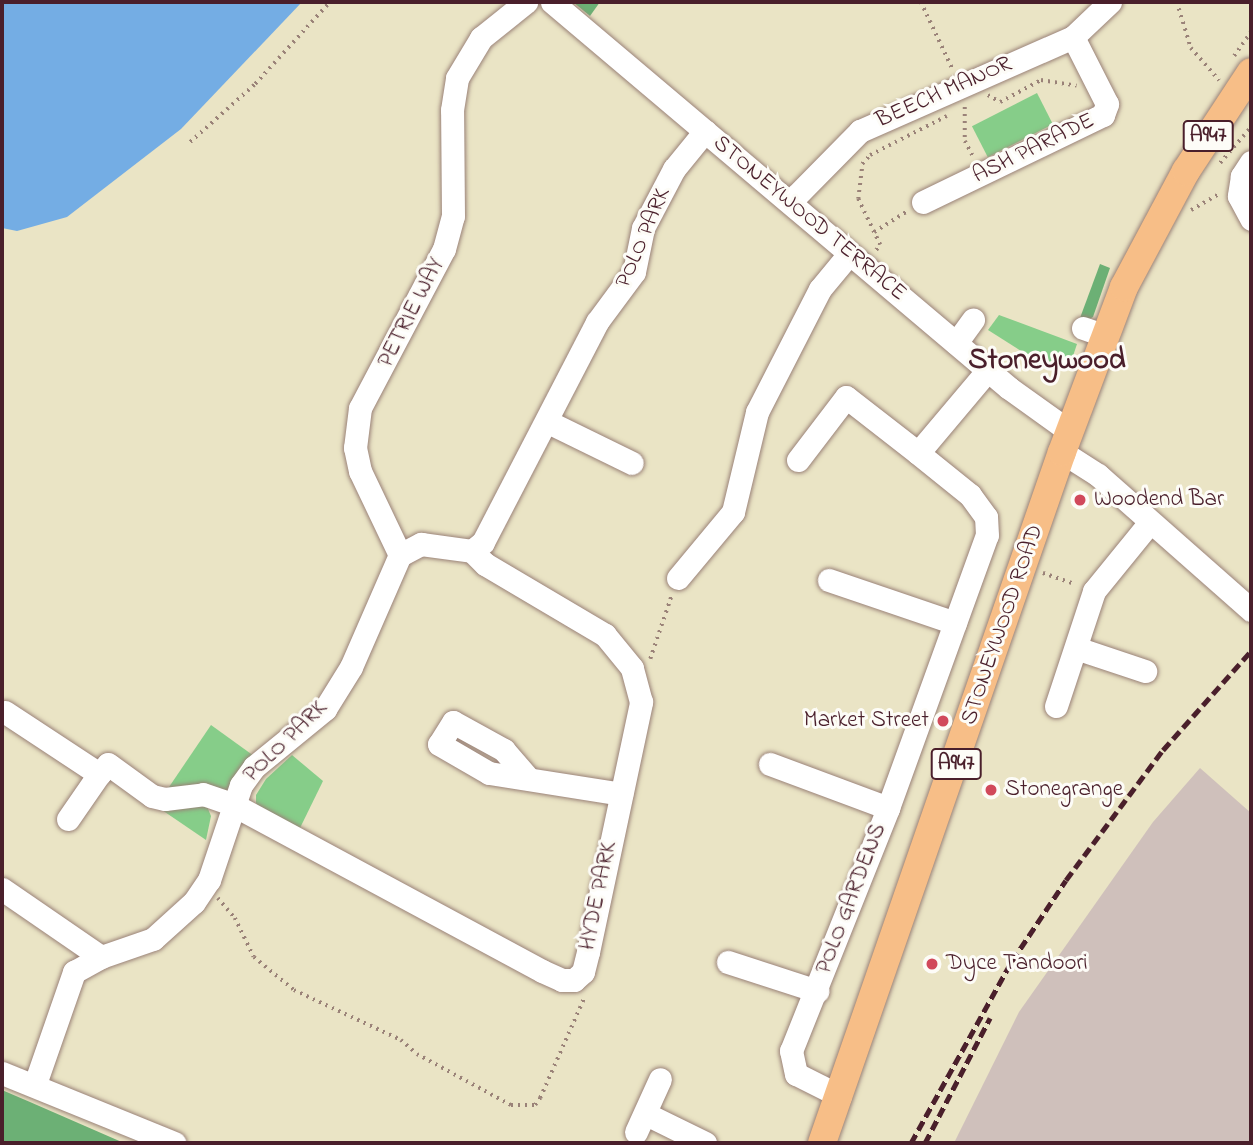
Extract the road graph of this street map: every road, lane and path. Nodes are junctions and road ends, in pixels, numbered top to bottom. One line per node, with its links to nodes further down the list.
1 (330, 2): 13 (path)
2 (527, 2): 32 (street, PETRIE WAY)
3 (552, 2): 12 (street, STONEYWOOD TERRACE)
4 (921, 2): 11 (path)
5 (1110, 2): 7 (street, BEECH MANOR)
6 (1177, 2): 10 (path)
7 (1073, 37): 9 (street, ASH PARADE); 11 (street, BEECH MANOR)
8 (1251, 72): 26 (main road, A947)
9 (1095, 80): 11 (path); 15 (street, ASH PARADE)
10 (1219, 80)
11 (962, 96): 15 (path); 16 (street, BEECH MANOR); 20 (path)
12 (705, 131): 16 (street, STONEYWOOD TERRACE); 25 (street, POLO PARK)
13 (190, 142)
14 (1246, 172): 18 (path); 19 (street)
15 (974, 178): 17 (street, ASH PARADE)
16 (790, 202): 21 (street, STONEYWOOD TERRACE)
17 (923, 202): 20 (path)
18 (1183, 213)
19 (1251, 219)
20 (874, 232): 21 (path)
21 (855, 260): 23 (street, STONEYWOOD TERRACE); 34 (street)
22 (973, 320): 23 (street)
23 (956, 343): 24 (street, STONEYWOOD TERRACE)
24 (988, 370): 26 (street, STONEYWOOD TERRACE); 27 (street)
25 (548, 422): 29 (street); 31 (street, POLO PARK)
26 (1066, 441): 30 (street); 33 (main road, STONEYWOOD ROAD / A947)
27 (918, 453): 28 (street, POLO GARDENS); 38 (street, POLO GARDENS)
28 (798, 460)
29 (632, 463)
30 (1150, 522): 36 (street); 37 (street)
31 (472, 551): 32 (street); 41 (street, HYDE PARK)
32 (400, 555): 48 (street, POLO PARK)
33 (1024, 566): 36 (path); 60 (main road, STONEYWOOD ROAD / A947)
34 (678, 578): 41 (path)
35 (829, 580): 38 (street)
36 (1094, 591): 39 (street)
37 (1249, 608)
38 (955, 623): 49 (street, POLO GARDENS)
39 (1076, 648): 40 (street); 42 (street)
40 (1144, 671)
41 (639, 695): 47 (street, HYDE PARK)
42 (1056, 706)
43 (5, 712): 45 (street)
44 (770, 764): 49 (street, POLO GARDENS)
45 (99, 774): 48 (street, HYDE PARK); 50 (street)
46 (528, 778): 47 (street)
47 (621, 794): 55 (street, HYDE PARK)
48 (232, 804): 51 (street, POLO PARK); 55 (street, HYDE PARK)
49 (888, 807): 56 (street, POLO GARDENS)
50 (68, 819)
51 (204, 888): 53 (street, POLO PARK); 55 (path)
52 (2, 889): 53 (street)
53 (101, 957): 59 (street, POLO PARK)
54 (728, 962): 56 (street, POLO GARDENS)
55 (583, 972)
56 (817, 991): 60 (street, POLO GARDENS)
57 (2, 1073): 59 (street)
58 (660, 1079): 62 (street)
59 (35, 1084): 61 (street)
60 (840, 1096): 63 (main road, A947)
61 (174, 1143)
62 (705, 1143)
63 (822, 1143)

